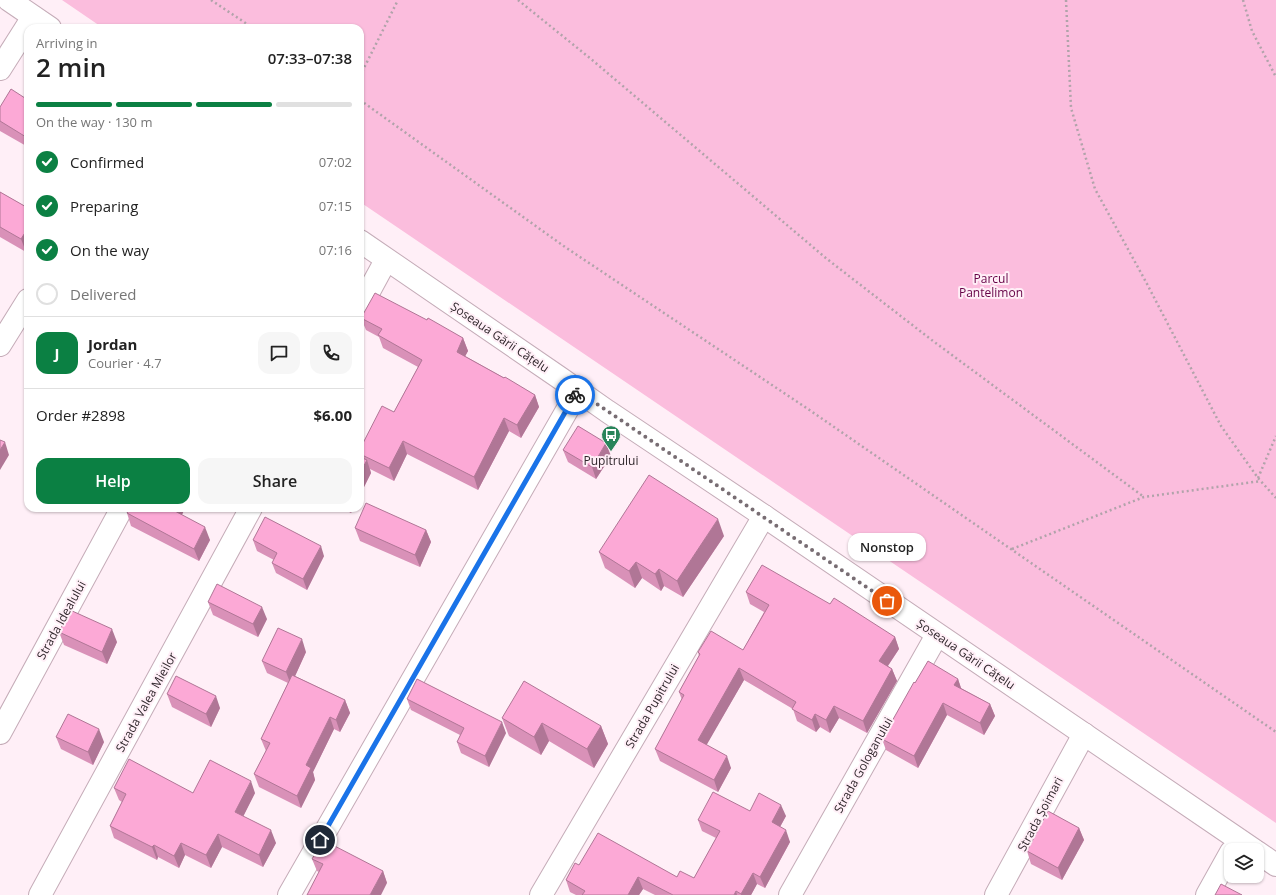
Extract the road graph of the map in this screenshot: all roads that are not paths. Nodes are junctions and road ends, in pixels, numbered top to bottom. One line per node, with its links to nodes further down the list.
1 (9, 0): 2 (street)
2 (41, 22)
3 (24, 41): 4 (street)
4 (0, 69)
5 (364, 244): 6 (street, Șoseaua Gării Cățelu)
6 (386, 260): 7 (street); 10 (street, Șoseaua Gării Cățelu)
7 (364, 301)
8 (24, 306): 9 (street)
9 (0, 345)
10 (578, 391): 13 (street, Șoseaua Gării Cățelu); 22 (street)
11 (120, 512): 15 (street, Strada Idealului)
12 (249, 512): 21 (street, Strada Valea Mieilor)
13 (764, 516): 14 (street, Șoseaua Gării Cățelu); 23 (street, Strada Pupitrului)
14 (937, 635): 16 (street, Șoseaua Gării Cățelu); 24 (street, Strada Gologanului)
15 (0, 733)
16 (1084, 734): 17 (street, Șoseaua Gării Cățelu); 25 (street, Strada Șoimari)
17 (1232, 843)
18 (1264, 857): 19 (street)
19 (1276, 865)
20 (1224, 870): 26 (street)
21 (40, 895)
22 (289, 895)
23 (541, 895)
24 (790, 895)
25 (996, 895)
26 (1207, 895)

